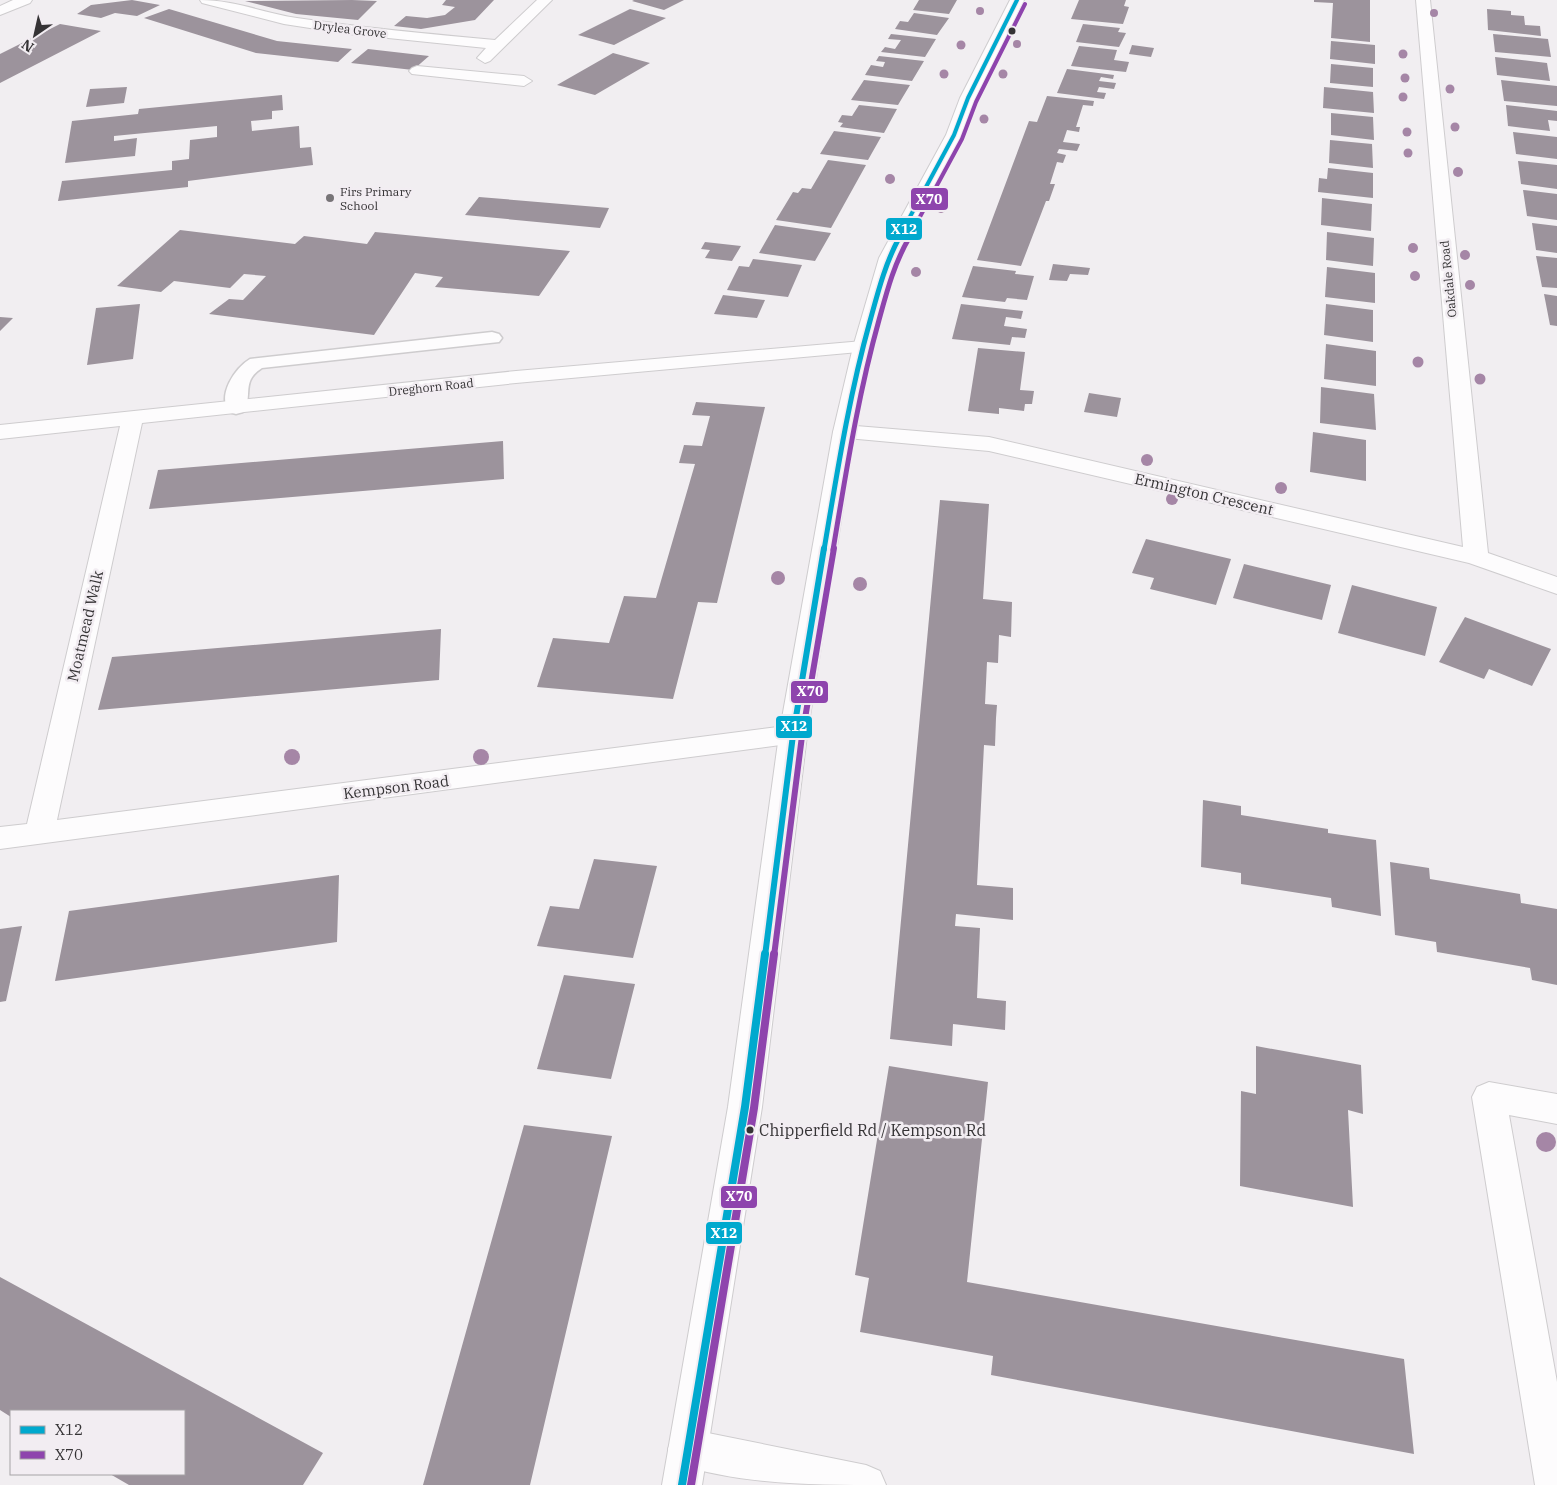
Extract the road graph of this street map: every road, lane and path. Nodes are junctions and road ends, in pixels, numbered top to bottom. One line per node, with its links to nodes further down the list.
1 (25, 0): 6 (street)
2 (207, 0): 7 (street, Drylea Grove)
3 (545, 0): 7 (street)
4 (1017, 0): 12 (street)
5 (1422, 0): 17 (street, Oakdale Road)
6 (0, 11)
7 (496, 45): 9 (street)
8 (417, 71): 9 (street)
9 (469, 75): 10 (street)
10 (524, 81)
11 (492, 338): 13 (lane)
12 (863, 347): 13 (street, Dreghorn Road); 16 (street)
13 (236, 408): 14 (street, Dreghorn Road)
14 (132, 419): 15 (street, Dreghorn Road); 20 (street, Moatmead Walk)
15 (0, 432)
16 (844, 432): 17 (street, Ermington Crescent); 19 (street)
17 (1476, 557): 18 (street, Ermington Crescent)
18 (1557, 586)
19 (792, 734): 20 (street, Kempson Road); 23 (street)
20 (38, 834): 21 (street, Kempson Road)
21 (0, 838)
22 (1557, 1109): 25 (street)
23 (685, 1467): 24 (street)
24 (866, 1485)
25 (1555, 1485)

